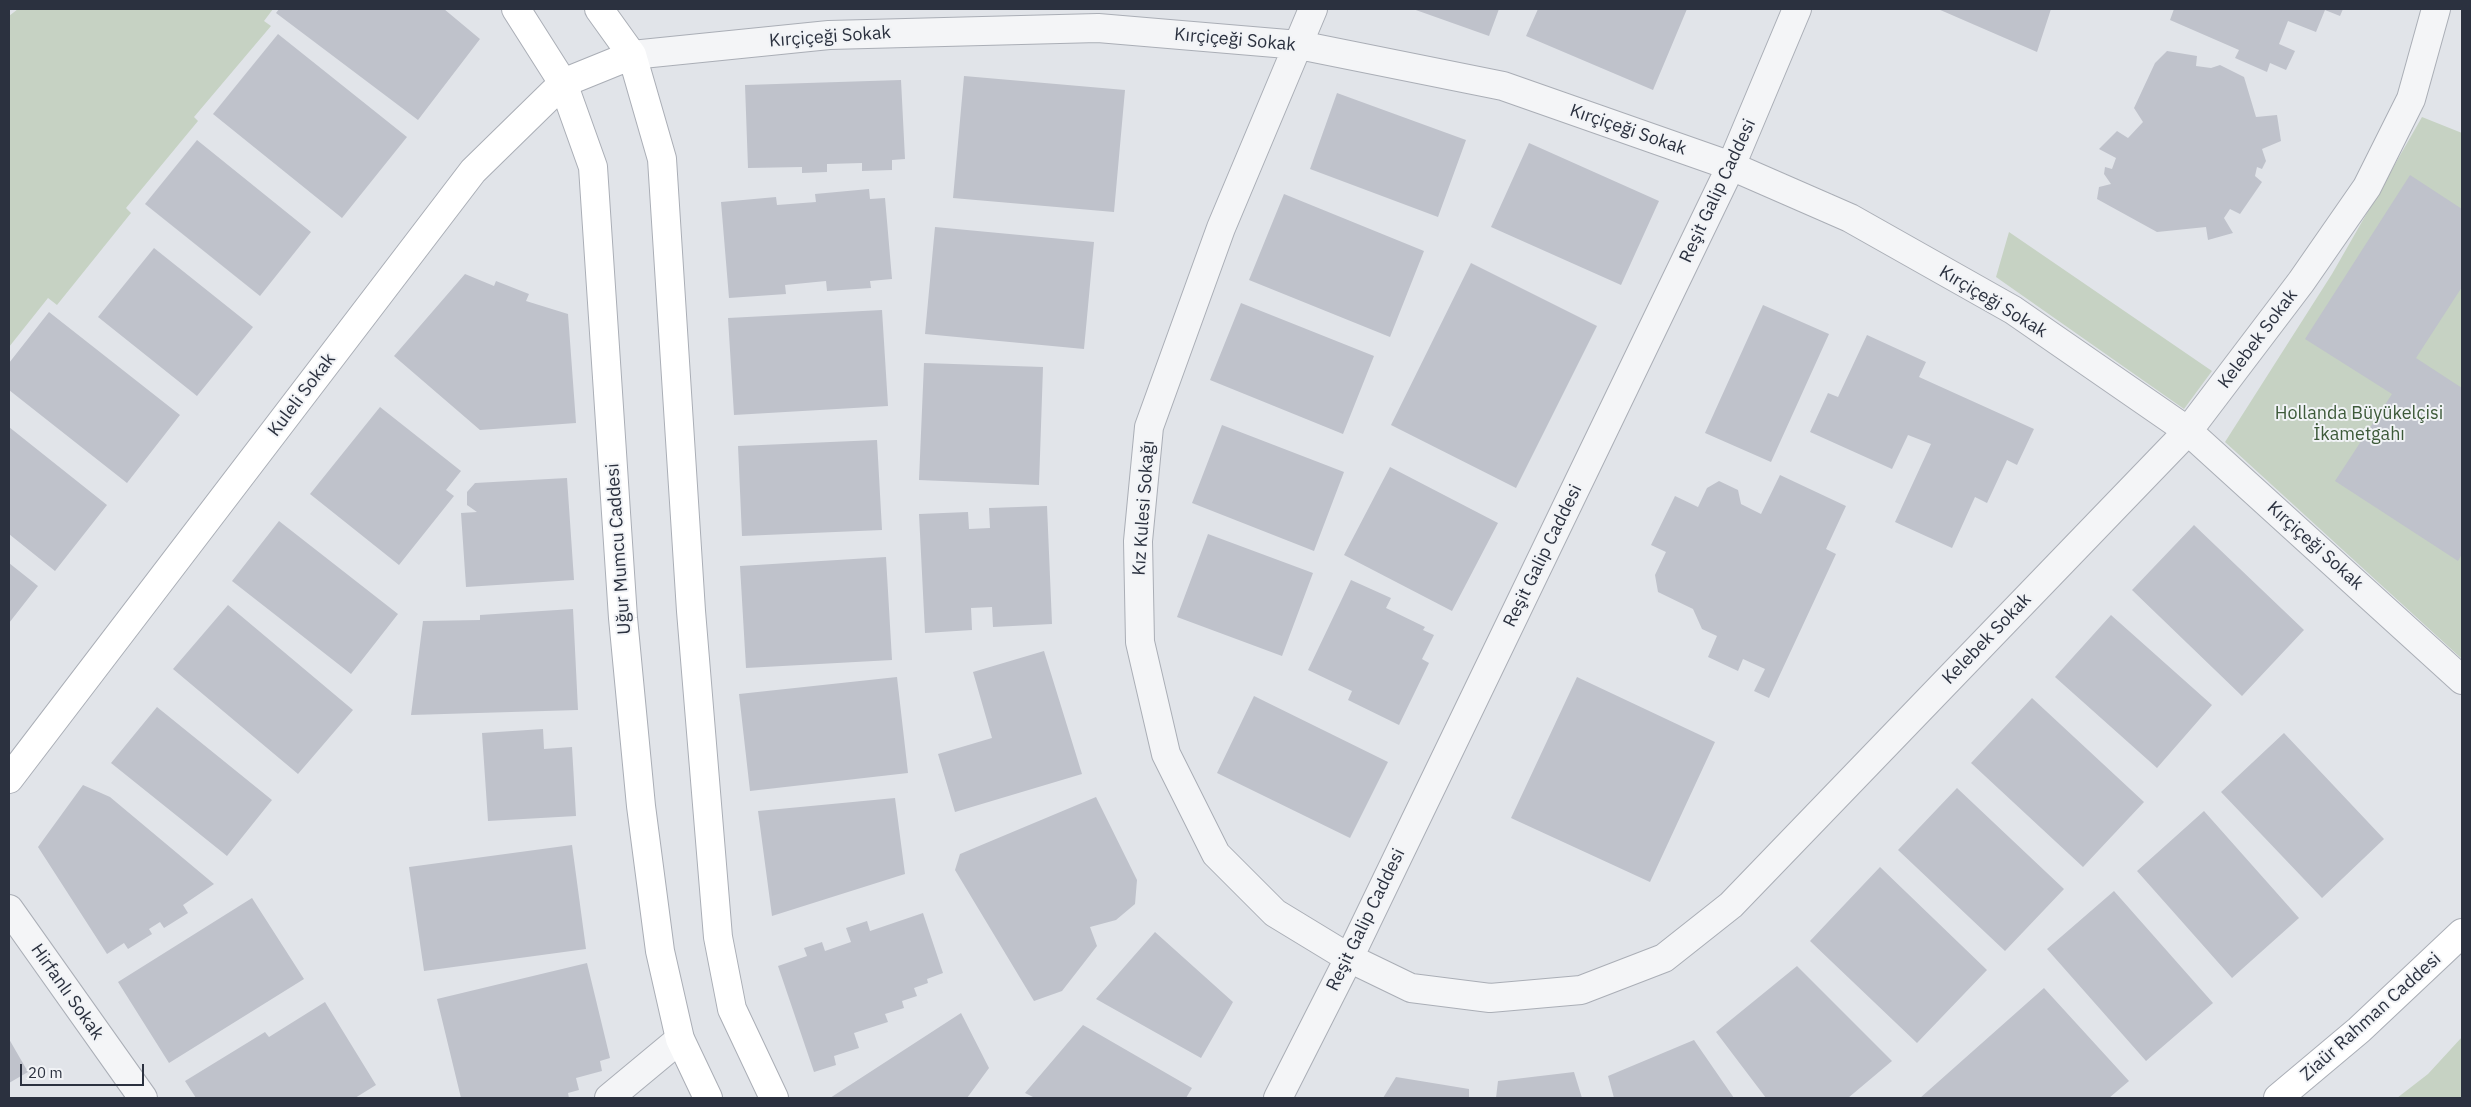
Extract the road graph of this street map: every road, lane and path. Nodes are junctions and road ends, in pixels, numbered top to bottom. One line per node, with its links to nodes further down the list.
1 (516, 9): 8 (main road, Uğur Mumcu Caddesi)
2 (599, 9): 7 (main road)
3 (1313, 9): 6 (street, Kız Kulesi Sokağı)
4 (1798, 9): 9 (street, Reşit Galip Caddesi)
5 (2436, 9): 10 (street, Kelebek Sokak)
6 (1299, 45): 7 (street, Kırçiçeği Sokak); 9 (street, Kırçiçeği Sokak); 15 (street, Kız Kulesi Sokağı)
7 (632, 55): 8 (main road, Kuleli Sokak); 20 (main road)
8 (563, 83): 12 (main road, Kuleli Sokak); 16 (main road, Uğur Mumcu Caddesi)
9 (1731, 166): 10 (street, Kırçiçeği Sokak); 15 (street, Reşit Galip Caddesi)
10 (2188, 431): 11 (street, Kırçiçeği Sokak); 15 (street, Kelebek Sokak)
11 (2462, 680)
12 (9, 779)
13 (9, 909): 17 (street, Hirfanlı Sokak)
14 (2462, 934): 22 (main road, Ziaür Rahman Caddesi)
15 (1349, 958): 21 (street, Reşit Galip Caddesi)
16 (680, 1039): 18 (street); 19 (main road, Uğur Mumcu Caddesi)
17 (143, 1098)
18 (610, 1098)
19 (708, 1098)
20 (774, 1098)
21 (1278, 1098)
22 (2278, 1098)

